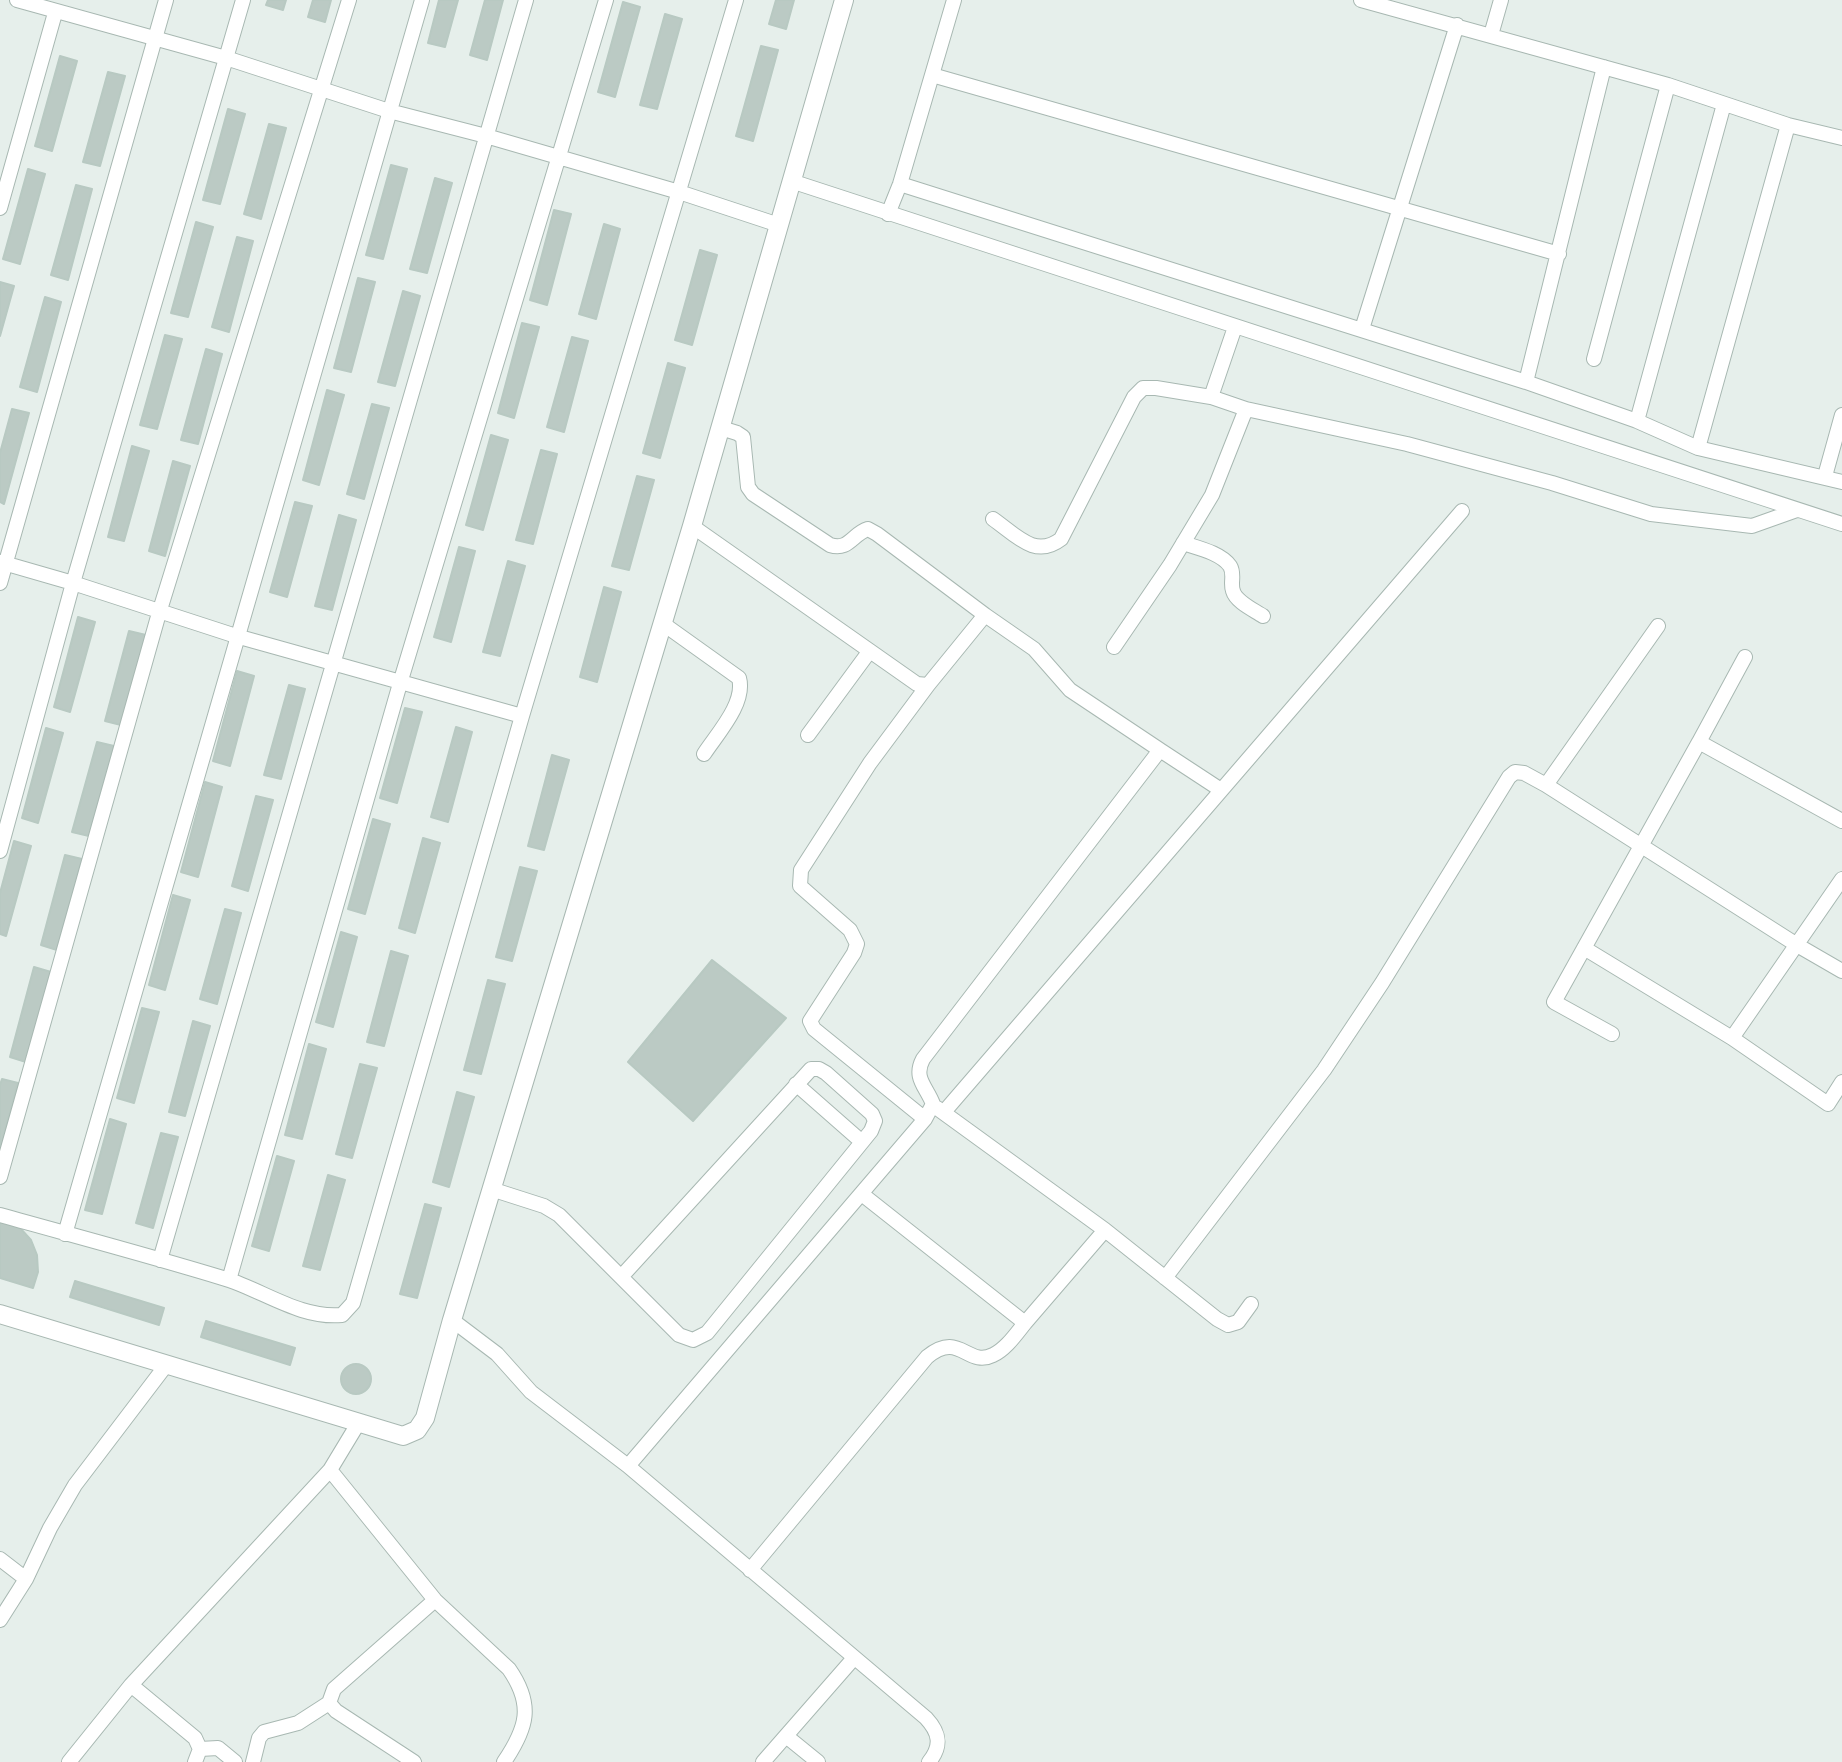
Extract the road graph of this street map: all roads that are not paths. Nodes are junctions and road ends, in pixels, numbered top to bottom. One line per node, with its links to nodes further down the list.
1 (17, 0): 13 (street)
2 (166, 0): 16 (street)
3 (243, 0): 17 (street)
4 (349, 0): 21 (street)
5 (422, 0): 23 (street)
6 (526, 0): 25 (street)
7 (606, 0): 27 (street)
8 (736, 0): 30 (street)
9 (844, 0): 28 (street)
10 (954, 0): 19 (street)
11 (1361, 0): 14 (street)
12 (1501, 0): 15 (street)
13 (55, 13): 16 (street); 32 (street)
14 (1457, 25): 15 (street); 31 (street)
15 (1491, 35): 18 (street)
16 (155, 40): 17 (street); 54 (street)
17 (226, 58): 21 (street); 56 (street)
18 (1604, 67): 20 (street); 35 (street)
19 (932, 75): 29 (street); 31 (street)
20 (1668, 85): 22 (street); 38 (street)
21 (322, 91): 23 (street); 57 (street)
22 (1724, 104): 24 (street); 43 (street)
23 (389, 111): 25 (street); 62 (street)
24 (1788, 125): 26 (street); 45 (street)
25 (486, 136): 27 (street); 66 (street)
26 (1842, 138)
27 (558, 157): 30 (street); 67 (street)
28 (791, 181): 33 (street); 34 (street)
29 (900, 184): 33 (street); 37 (street)
30 (679, 192): 34 (street); 69 (street)
31 (1400, 207): 35 (street); 37 (street)
32 (0, 208)
33 (888, 214): 36 (street)
34 (779, 225): 44 (street)
35 (1559, 254): 39 (street)
36 (1235, 327): 40 (street); 48 (street)
37 (1362, 329): 39 (street)
38 (1594, 359)
39 (1526, 382): 43 (street)
40 (1211, 397): 41 (street); 50 (street)
41 (1246, 409): 48 (street); 53 (street)
42 (1842, 415): 46 (street)
43 (1637, 421): 45 (street)
44 (721, 428): 52 (street); 58 (street)
45 (1698, 448): 46 (street)
46 (1825, 476): 47 (street)
47 (1842, 482)
48 (1797, 510): 51 (street)
49 (1462, 511): 75 (street)
50 (993, 519)
51 (1842, 524)
52 (692, 526): 60 (street); 64 (street)
53 (1183, 543): 59 (street); 63 (street)
54 (2, 563): 55 (street); 56 (street)
55 (0, 583)
56 (73, 583): 57 (street); 78 (street)
57 (159, 613): 62 (street); 90 (street)
58 (985, 615): 68 (street); 72 (street)
59 (1263, 616)
60 (662, 623): 73 (street); 91 (street)
61 (1658, 626): 74 (street)
62 (236, 636): 66 (street); 95 (street)
63 (1114, 647)
64 (869, 652): 68 (street); 70 (street)
65 (1745, 657): 71 (street)
66 (332, 662): 67 (street); 96 (street)
67 (401, 680): 69 (street); 99 (street)
68 (928, 685): 88 (street)
69 (522, 716): 99 (street)
70 (808, 735)
71 (1699, 742): 76 (street); 77 (street)
72 (1160, 750): 75 (street); 87 (street)
73 (704, 754)
74 (1546, 785): 77 (street); 98 (street)
75 (1221, 790): 87 (street)
76 (1842, 821)
77 (1642, 845): 80 (street); 81 (street)
78 (0, 851)
79 (1842, 879): 80 (street)
80 (1797, 945): 82 (street); 84 (street)
81 (1584, 948): 83 (street); 84 (street)
82 (1842, 971)
83 (1612, 1034)
84 (1732, 1038): 85 (street)
85 (1842, 1082)
86 (796, 1084): 89 (street); 89 (street); 97 (street)
87 (939, 1108): 88 (street); 94 (street)
88 (925, 1119): 92 (street)
89 (862, 1142): 97 (street)
90 (0, 1177)
91 (491, 1189): 97 (street); 102 (street)
92 (863, 1195): 103 (street); 106 (street)
93 (0, 1215): 95 (street)
94 (1105, 1230): 98 (street); 103 (street)
95 (65, 1234): 96 (street)
96 (160, 1260): 99 (street)
97 (621, 1277)
98 (1165, 1278): 100 (street)
99 (229, 1280)
100 (1251, 1304)
101 (0, 1314): 104 (street)
102 (452, 1320): 105 (street); 106 (street)
103 (1025, 1323): 109 (street)
104 (167, 1364): 105 (street); 110 (street)
105 (359, 1422): 107 (street)
106 (628, 1466): 109 (street)
107 (330, 1470): 111 (street); 114 (street)
108 (0, 1559): 110 (street)
109 (750, 1570): 113 (street)
110 (26, 1579): 112 (street)
111 (435, 1600): 115 (street); 122 (street)
112 (0, 1620)
113 (854, 1658): 116 (street); 125 (street)
114 (131, 1685): 117 (street); 118 (street)
115 (329, 1703): 120 (street); 121 (street)
116 (786, 1736): 123 (street); 124 (street)
117 (198, 1756): 119 (street)
118 (69, 1762)
119 (235, 1762)
120 (253, 1762)
121 (414, 1762)
122 (504, 1762)
123 (763, 1762)
124 (818, 1762)
125 (929, 1762)

